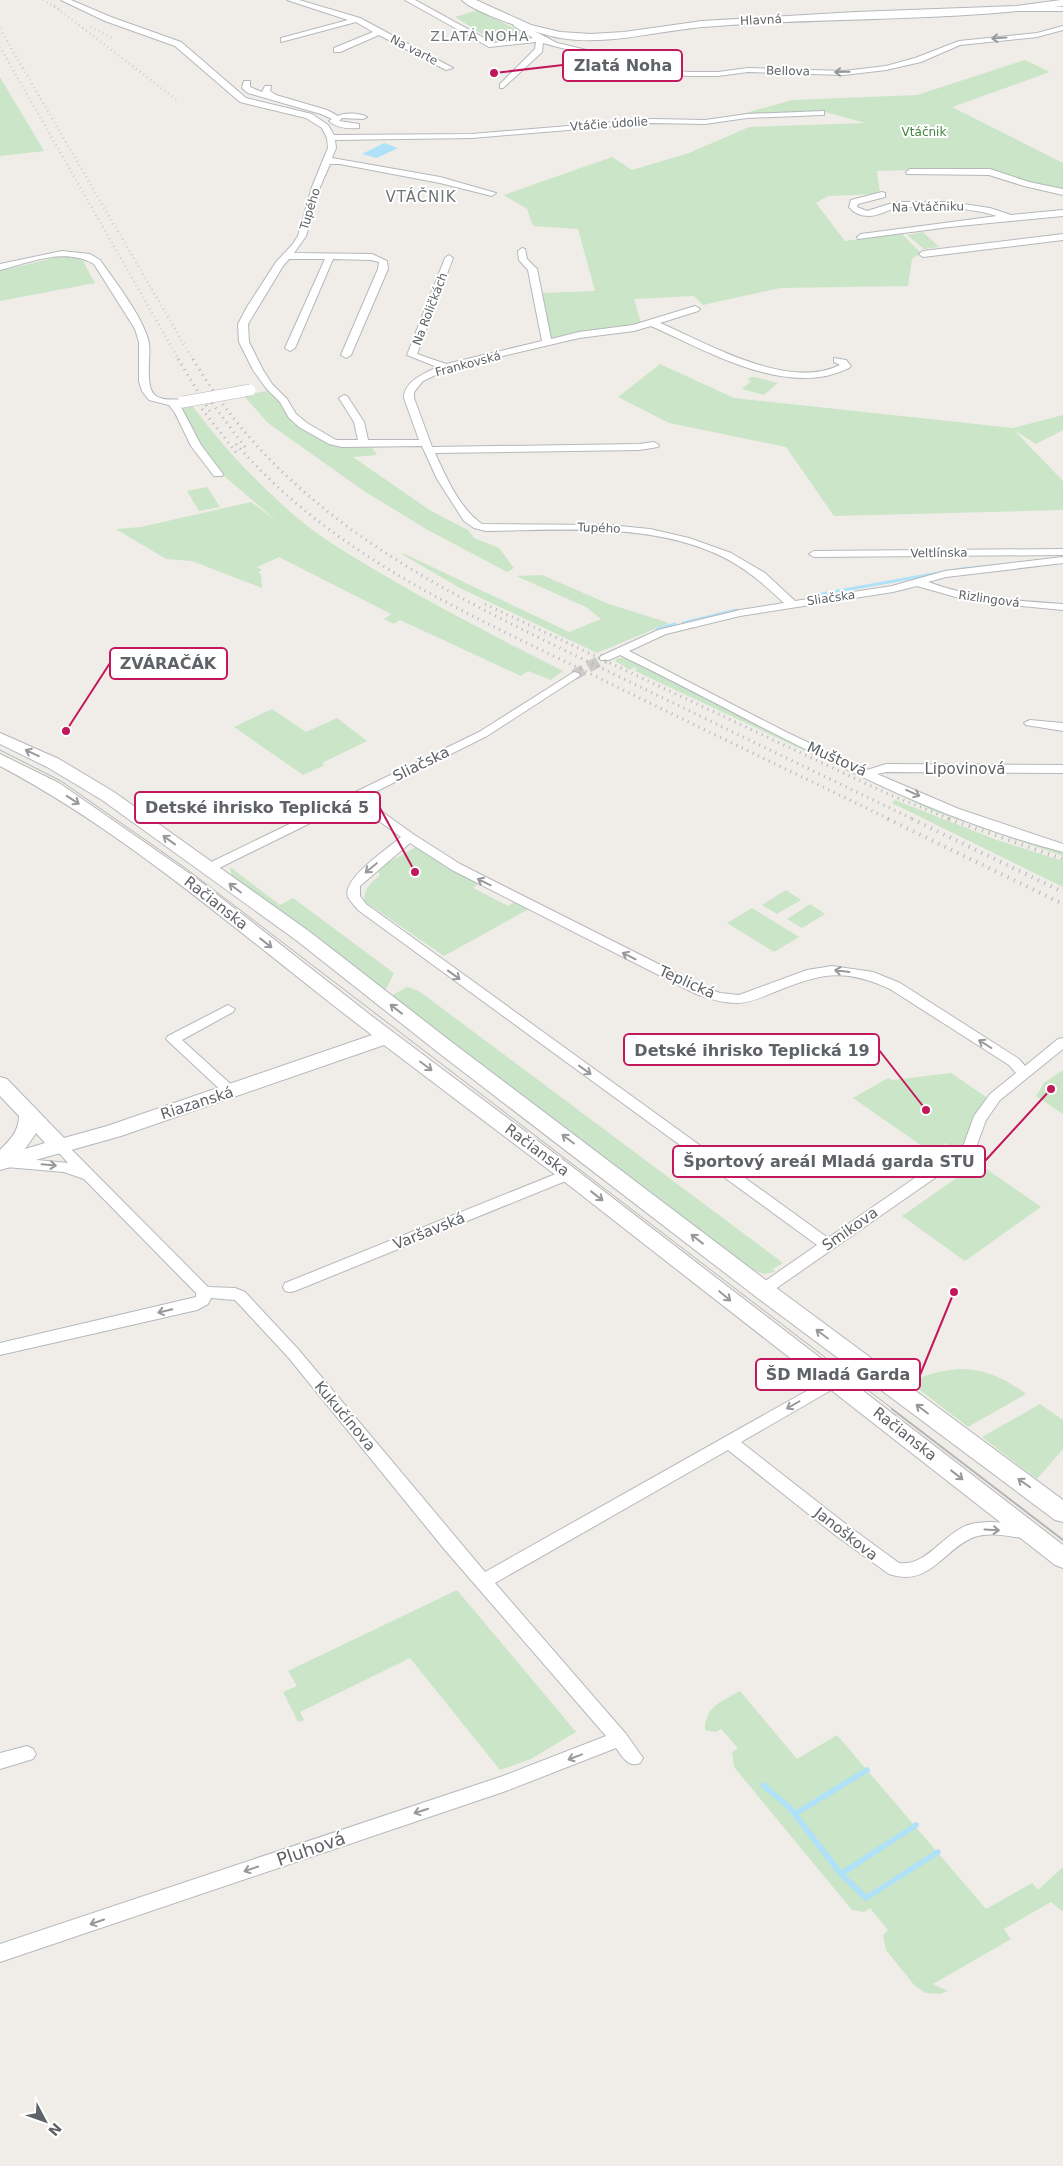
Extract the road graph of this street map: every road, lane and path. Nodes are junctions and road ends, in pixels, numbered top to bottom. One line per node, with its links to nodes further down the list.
1 (65, 0): 27 (street)
2 (291, 0): 8 (street, Na varte)
3 (409, 0): 13 (street)
4 (467, 0): 9 (main road, Hlavná)
5 (1063, 3): 6 (main road, Hlavná)
6 (1016, 9): 7 (street); 9 (main road, Hlavná)
7 (1063, 9)
8 (357, 20): 11 (street, Na varte); 12 (street)
9 (517, 24): 13 (street, Bellova)
10 (1063, 28): 13 (street, Bellova, one-way to 13)
11 (379, 32): 14 (street, Na varte); 15 (street, Na varte)
12 (284, 40)
13 (540, 40): 17 (street)
14 (337, 50)
15 (449, 68)
16 (247, 83): 19 (street)
17 (503, 86)
18 (268, 88): 19 (street)
19 (273, 97): 22 (street)
20 (319, 104): 22 (street)
21 (343, 106): 25 (street)
22 (324, 112): 25 (street)
23 (821, 113): 27 (street, Vtáčie údolie)
24 (363, 117): 25 (street)
25 (335, 120): 26 (street)
26 (356, 126)
27 (331, 140): 28 (street, Tupého)
28 (326, 161): 31 (street); 39 (street, Tupého)
29 (910, 172): 30 (street)
30 (1063, 192)
31 (492, 193)
32 (882, 195): 34 (street, Na Vtáčniku)
33 (1063, 213): 34 (street, Na Vtáčniku)
34 (1010, 218): 35 (street, Na Vtáčniku)
35 (861, 237)
36 (1063, 237): 38 (street)
37 (522, 251): 45 (street)
38 (923, 254)
39 (286, 256): 40 (street); 50 (street, Tupého)
40 (330, 257): 46 (street); 47 (street)
41 (449, 258): 49 (street, Na Roličkách)
42 (0, 267): 52 (street)
43 (695, 309): 44 (street, Frankovská)
44 (652, 323): 45 (street, Frankovská); 48 (street)
45 (547, 343): 49 (street, Frankovská)
46 (290, 348)
47 (346, 355)
48 (837, 360)
49 (445, 367): 55 (street, Frankovská)
50 (269, 386): 52 (street, bridge); 53 (street, Tupého)
51 (344, 398): 53 (street)
52 (178, 403): 56 (street)
53 (364, 443): 55 (street, Tupého)
54 (654, 445): 55 (street)
55 (427, 446): 63 (street, Tupého)
56 (218, 474)
57 (1063, 552): 58 (street, Veltlínska)
58 (814, 554)
59 (1063, 560): 60 (street, Sliačska)
60 (1047, 563): 61 (street); 62 (street, Sliačska)
61 (1063, 565)
62 (917, 582): 63 (street, Sliačska); 64 (street, Rizlingová)
63 (792, 604): 65 (street, Sliačska)
64 (1063, 607)
65 (620, 651): 66 (street, Sliačska); 73 (street, Muštová)
66 (605, 658)
67 (574, 675): 74 (street, Sliačska)
68 (1030, 723): 69 (street)
69 (1063, 727)
70 (0, 738): 77 (main road, Račianska, one-way to 70)
71 (0, 759): 79 (main road, Račianska, one-way to 79)
72 (1063, 769): 73 (street, Lipovinová)
73 (868, 773): 76 (street, Muštová, one-way to 76)
74 (354, 797): 75 (street, Teplická); 77 (street, Sliačska)
75 (408, 837): 81 (street, Teplická, one-way to 75); 89 (street, one-way to 89)
76 (1063, 848)
77 (209, 868): 91 (main road, Račianska, one-way to 77)
78 (228, 1009): 83 (street)
79 (387, 1037): 83 (main road, Riazanská); 87 (main road, Račianska, one-way to 87)
80 (1063, 1042): 81 (street, Smikova)
81 (1024, 1073): 89 (street, Smikova)
82 (0, 1084): 84 (main road)
83 (231, 1092): 85 (main road, Riazanská)
84 (29, 1113): 85 (main road); 86 (main road)
85 (60, 1146): 86 (main road, Riazanská); 88 (street)
86 (1, 1162): 88 (street, one-way to 88)
87 (568, 1174): 90 (street, Varšavská); 94 (main road, Račianska, one-way to 94)
88 (93, 1177): 92 (street)
89 (827, 1245): 91 (street, Smikova)
90 (290, 1287)
91 (763, 1290): 96 (main road, Račianska, one-way to 91)
92 (204, 1292): 93 (street, one-way to 93); 99 (street, Kukučínova)
93 (0, 1349)
94 (835, 1381): 95 (street, one-way to 95); 97 (main road, Račianska, one-way to 97)
95 (729, 1442): 97 (street, Janoškova, one-way to 97); 99 (street)
96 (1063, 1513)
97 (1032, 1532): 98 (main road, Račianska)
98 (1063, 1558)
99 (484, 1581): 100 (street, Kukučínova)
100 (620, 1739): 102 (street, Kukučínova); 104 (street, Pluhová, one-way to 104)
101 (27, 1754): 103 (street)
102 (634, 1758)
103 (0, 1761)
104 (0, 1953)

